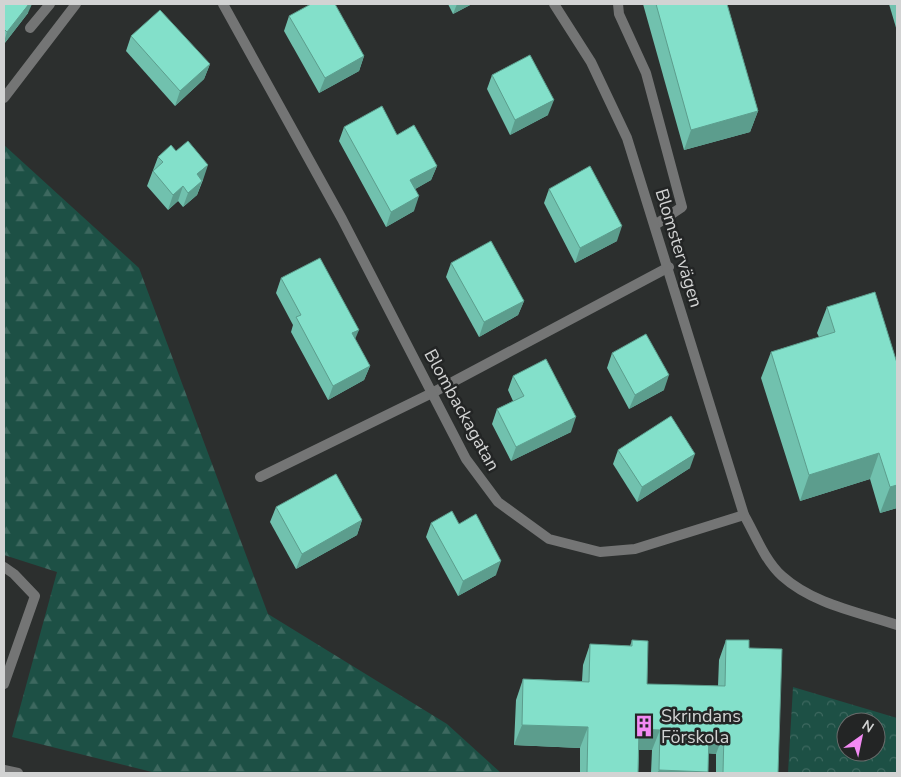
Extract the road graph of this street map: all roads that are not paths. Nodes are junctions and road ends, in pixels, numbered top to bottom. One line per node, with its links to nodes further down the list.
1 (50, 4): 6 (street)
2 (76, 4): 7 (street)
3 (223, 4): 10 (street, Blombackagatan)
4 (554, 4): 8 (street, Blomstervägen)
5 (618, 4): 8 (street)
6 (30, 28)
7 (4, 98)
8 (655, 225): 9 (street, Blomstervägen)
9 (669, 267): 10 (street); 12 (street, Blomstervägen)
10 (432, 393): 11 (street); 12 (street, Blombackagatan)
11 (260, 477)
12 (744, 514): 14 (street)
13 (4, 567): 15 (street)
14 (897, 625)
15 (4, 684)
16 (4, 770): 17 (street)
17 (18, 773)

